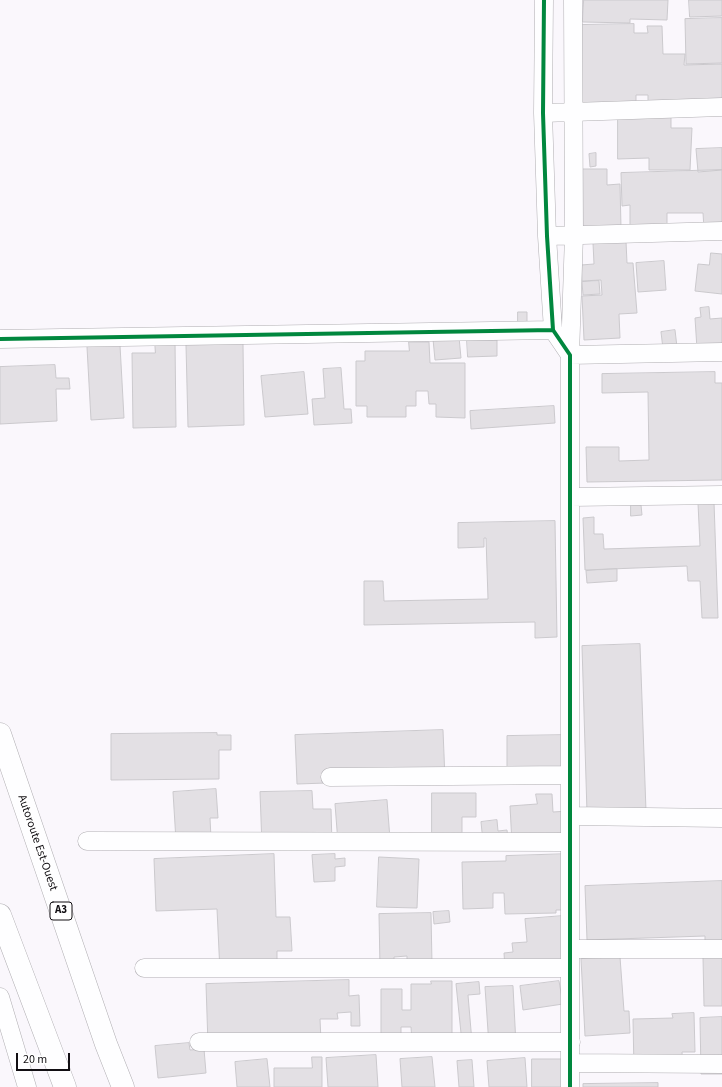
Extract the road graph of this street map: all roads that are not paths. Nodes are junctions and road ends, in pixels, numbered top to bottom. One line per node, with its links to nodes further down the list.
1 (544, 0): 5 (street)
2 (573, 0): 4 (street)
3 (722, 107): 4 (street)
4 (574, 112): 5 (street); 7 (street)
5 (543, 113): 8 (street)
6 (722, 231): 7 (street)
7 (574, 235): 8 (street); 12 (street)
8 (547, 236): 9 (street)
9 (553, 330): 10 (street); 12 (street)
10 (0, 339)
11 (722, 352): 12 (street)
12 (570, 355): 14 (street)
13 (722, 495): 14 (street)
14 (570, 497): 16 (street)
15 (0, 734): 34 (highway, Autoroute Est-Ouest / A3)
16 (570, 775): 17 (street); 18 (street)
17 (330, 777)
18 (570, 816): 19 (street); 21 (street)
19 (722, 818)
20 (87, 841): 21 (street)
21 (570, 842): 23 (street)
22 (0, 915): 33 (highway)
23 (570, 949): 24 (street); 26 (street)
24 (722, 949)
25 (144, 968): 26 (street)
26 (570, 968): 29 (street)
27 (0, 997): 32 (street)
28 (199, 1042): 29 (street)
29 (571, 1042): 30 (street)
30 (570, 1063): 31 (street); 35 (street)
31 (722, 1064)
32 (27, 1087)
33 (65, 1087)
34 (123, 1087)
35 (570, 1087)

